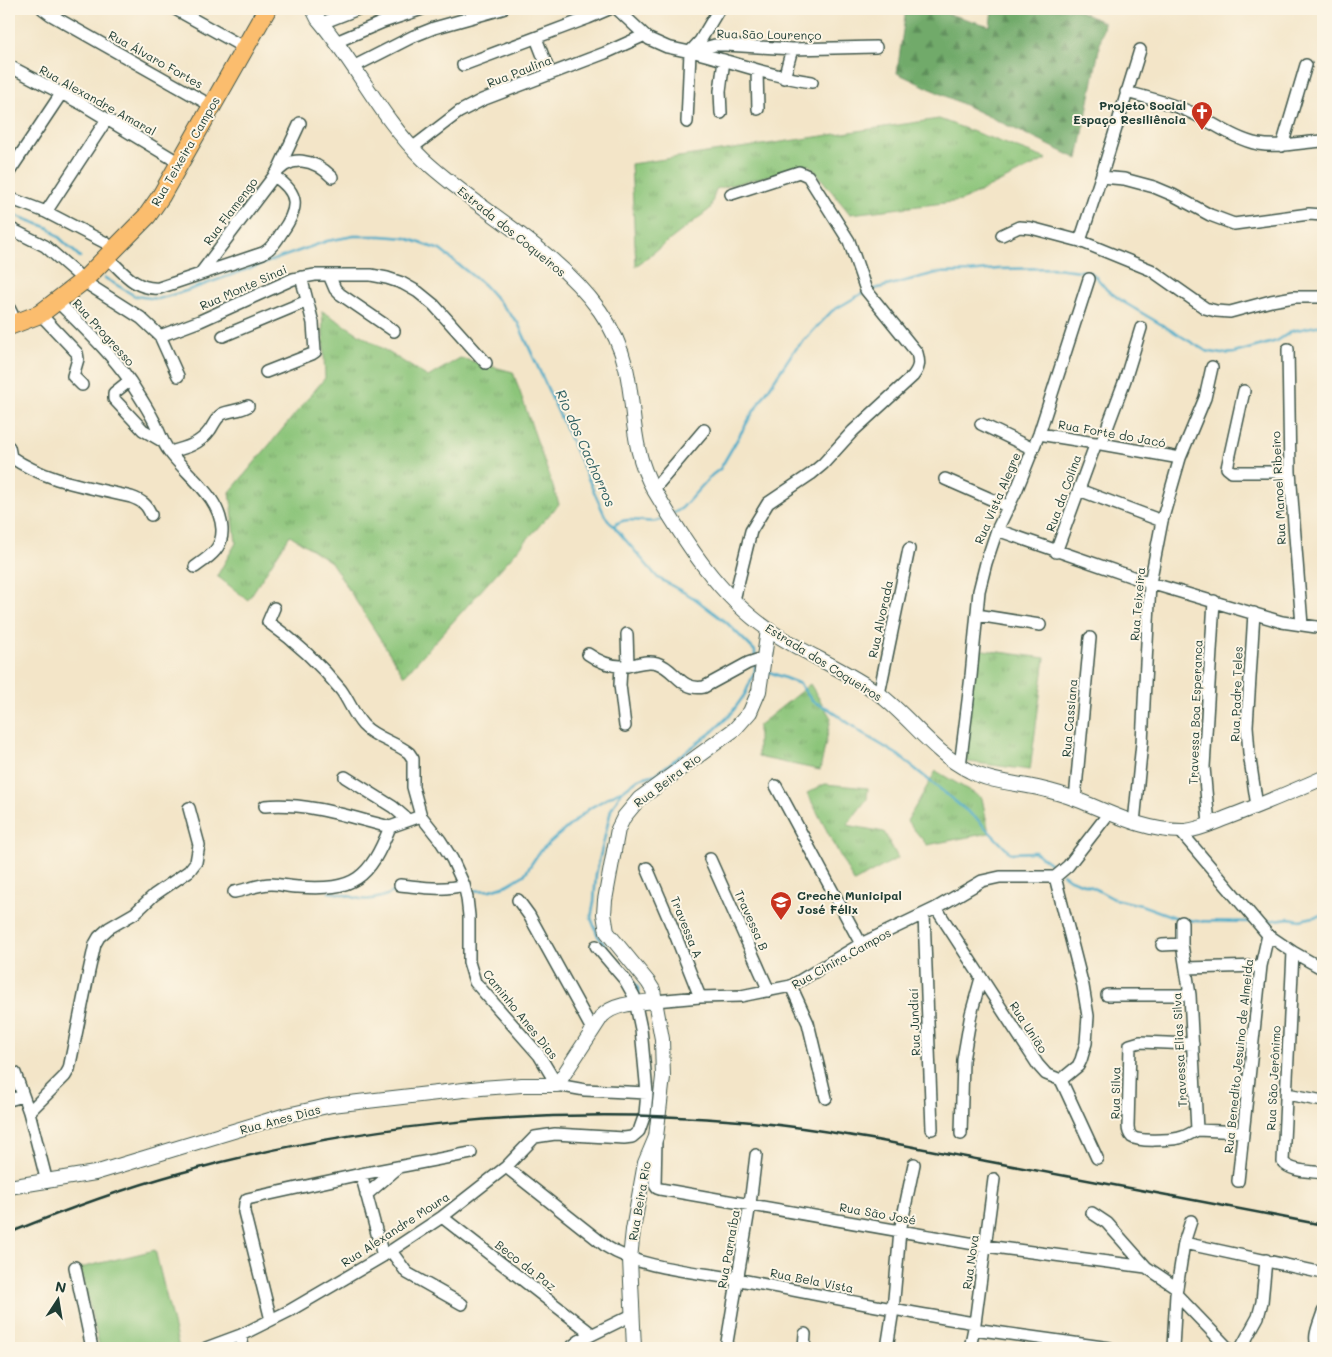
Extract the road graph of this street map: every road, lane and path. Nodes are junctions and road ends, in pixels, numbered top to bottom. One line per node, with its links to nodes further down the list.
1 (62, 9): 11 (street)
2 (175, 9): 16 (street)
3 (302, 9): 12 (street, Estrada dos Coqueiros)
4 (358, 9): 12 (street)
5 (422, 9): 15 (street)
6 (502, 9): 24 (street)
7 (609, 9): 14 (street)
8 (616, 9): 13 (street, Rua São Lourenço)
9 (719, 9): 20 (street)
10 (265, 10): 16 (main road, Rua Teixeira Campos); 53 (main road, Rua Teixeira Campos)
11 (47, 12): 32 (street, Rua Álvaro Fortes)
12 (318, 17): 15 (street, Estrada dos Coqueiros)
13 (645, 35): 20 (street, Rua São Lourenço); 27 (street, Rua Paulina)
14 (536, 38): 22 (street); 27 (street)
15 (336, 42): 24 (street, Estrada dos Coqueiros)
16 (236, 43): 32 (main road, Rua Teixeira Campos)
17 (876, 47): 18 (street, Rua São Lourenço)
18 (792, 49): 20 (street, Rua São Lourenço); 28 (street)
19 (1140, 50): 30 (street)
20 (692, 52): 21 (street); 36 (street)
21 (724, 60): 26 (street); 34 (street)
22 (463, 65)
23 (1306, 65): 39 (street)
24 (353, 67): 40 (street, Estrada dos Coqueiros)
25 (11, 72): 31 (street, Rua Alexandre Amaral)
26 (757, 72): 28 (street); 33 (street)
27 (550, 74): 40 (street, Rua Paulina)
28 (784, 78): 29 (street)
29 (812, 82)
30 (1126, 92): 39 (street); 45 (street)
31 (61, 94): 35 (street, Rua Alexandre Amaral); 42 (street)
32 (205, 102): 41 (main road, Rua Teixeira Campos)
33 (758, 110)
34 (721, 113)
35 (107, 119): 41 (street, Rua Alexandre Amaral); 48 (street)
36 (687, 122)
37 (300, 123): 43 (street)
38 (1323, 141): 39 (street)
39 (1282, 146)
40 (412, 148): 87 (street, Estrada dos Coqueiros)
41 (173, 159): 53 (main road, Rua Teixeira Campos)
42 (9, 172)
43 (276, 173): 44 (street); 54 (street, Rua Flamengo); 54 (street, Rua Flamengo)
44 (332, 177)
45 (1102, 177): 49 (street); 52 (street)
46 (731, 194): 97 (street)
47 (9, 198): 48 (street)
48 (46, 212): 53 (street)
49 (1323, 215)
50 (9, 228): 53 (street)
51 (1002, 235): 52 (street)
52 (1080, 241): 58 (street)
53 (94, 263): 54 (street, Rua Flamengo); 60 (main road, Rua Teixeira Campos); 62 (main road, Rua Teixeira Campos); 65 (street)
54 (200, 274)
55 (329, 275): 56 (street, Rua Monte Sinai); 64 (street); 68 (street, Rua Monte Sinai)
56 (301, 277): 59 (street); 65 (street, Rua Monte Sinai)
57 (1089, 279): 78 (street, Rua Vista Alegre)
58 (1323, 297)
59 (307, 301): 66 (street); 70 (street)
60 (58, 302): 61 (main road, Rua Teixeira Campos); 72 (street, Rua Progresso)
61 (40, 314): 62 (main road, Rua Teixeira Campos); 73 (street)
62 (10, 316)
63 (1141, 328): 80 (street)
64 (394, 331)
65 (160, 336): 71 (street)
66 (223, 336)
67 (1288, 348): 85 (street, Rua Manoel Ribeiro)
68 (486, 364)
69 (1212, 366): 84 (street, Rua Teixeira)
70 (266, 372)
71 (178, 376)
72 (129, 381): 79 (street, Rua Progresso); 79 (street, Rua Progresso)
73 (82, 385)
74 (1244, 391): 85 (street)
75 (248, 406): 82 (street)
76 (981, 424): 81 (street)
77 (704, 430): 87 (street)
78 (1039, 434): 80 (street, Rua Forte do Jacó); 81 (street, Rua Vista Alegre)
79 (162, 441): 82 (street, Rua Progresso)
80 (1099, 443): 84 (street, Rua Forte do Jacó); 88 (street, Rua da Colina)
81 (1033, 449): 89 (street, Rua Vista Alegre)
82 (170, 452): 95 (street, Rua Progresso)
83 (9, 455): 90 (street)
84 (1180, 458): 91 (street, Rua Teixeira)
85 (1290, 472): 103 (street, Rua Manoel Ribeiro)
86 (945, 479): 89 (street)
87 (654, 489): 97 (street, Estrada dos Coqueiros)
88 (1079, 490): 91 (street); 94 (street, Rua da Colina)
89 (1009, 507): 92 (street, Rua Vista Alegre)
90 (151, 515)
91 (1162, 521): 96 (street, Rua Teixeira)
92 (997, 530): 94 (street); 101 (street, Rua Vista Alegre)
93 (909, 549): 111 (street, Rua Alvorada)
94 (1056, 552): 96 (street)
95 (195, 567)
96 (1150, 584): 98 (street); 124 (street, Rua Teixeira)
97 (734, 600): 105 (street, Estrada dos Coqueiros)
98 (1214, 601): 100 (street); 125 (street, Travessa Boa Esperanca)
99 (274, 608): 122 (street)
100 (1254, 613): 103 (street); 119 (street, Rua Padre Teles)
101 (977, 615): 102 (street); 113 (street, Rua Vista Alegre)
102 (1040, 625)
103 (1302, 625): 104 (street)
104 (1323, 628)
105 (768, 630): 109 (street, Rua Beira Rio); 111 (street, Estrada dos Coqueiros)
106 (626, 634): 110 (street)
107 (1090, 638): 117 (street, Rua Cassiana)
108 (588, 654): 110 (street)
109 (762, 663): 110 (street); 153 (street, Rua Beira Rio)
110 (624, 666): 112 (street)
111 (879, 694): 113 (street, Estrada dos Coqueiros)
112 (624, 726)
113 (960, 766): 117 (street, Estrada dos Coqueiros)
114 (345, 777): 123 (street)
115 (1323, 778): 119 (street, Estrada dos Coqueiros)
116 (776, 786): 139 (street)
117 (1075, 799): 121 (street, Estrada dos Coqueiros)
118 (265, 806): 126 (street)
119 (1257, 806): 125 (street, Estrada dos Coqueiros)
120 (189, 808): 165 (street)
121 (1109, 813): 124 (street, Estrada dos Coqueiros); 130 (street)
122 (421, 816): 123 (street); 132 (street, Caminho Anes Dias)
123 (408, 820): 126 (street)
124 (1134, 823): 127 (street, Estrada dos Coqueiros)
125 (1209, 825): 127 (street, Estrada dos Coqueiros)
126 (390, 827): 133 (street)
127 (1180, 831): 138 (street)
128 (710, 859): 149 (street, Travessa B)
129 (647, 868): 152 (street, Travessa A)
130 (1057, 876): 135 (street, Rua Cinira Campos); 157 (street)
131 (400, 885): 132 (street)
132 (465, 890): 158 (street, Caminho Anes Dias)
133 (234, 892)
134 (518, 900): 154 (street)
135 (936, 908): 136 (street, Rua Cinira Campos); 147 (street, Rua União)
136 (924, 914): 139 (street, Rua Cinira Campos); 166 (street, Rua Jundiaí)
137 (1182, 922): 141 (street, Travessa Elias Silva)
138 (1268, 935): 143 (street); 144 (street, Rua Benedito Jesuino de Almeida)
139 (861, 944): 148 (street, Rua Cinira Campos)
140 (1162, 944): 141 (street)
141 (1182, 944): 145 (street, Travessa Elias Silva)
142 (596, 946): 153 (street)
143 (1293, 952): 146 (street); 160 (street, Rua São Jerônimo)
144 (1261, 966): 145 (street); 168 (street, Rua Benedito Jesuino de Almeida)
145 (1186, 968): 150 (street, Travessa Elias Silva)
146 (1323, 969)
147 (981, 978): 157 (street, Rua União); 169 (street)
148 (791, 986): 149 (street, Rua Cinira Campos); 162 (street)
149 (769, 991): 152 (street, Rua Cinira Campos)
150 (1190, 994): 151 (street); 155 (street, Travessa Elias Silva)
151 (1107, 995)
152 (700, 997): 153 (street, Rua Cinira Campos)
153 (646, 1002): 154 (street); 159 (street); 170 (street, Rua Beira Rio)
154 (593, 1031): 158 (street)
155 (1193, 1044): 167 (street, Travessa Elias Silva); 167 (street, Rua Silva)
156 (15, 1073): 161 (street)
157 (1061, 1080): 173 (street)
158 (557, 1085): 159 (street); 181 (street, Rua Anes Dias)
159 (647, 1093): 176 (street, Rua Alexandre Moura)
160 (1287, 1094): 164 (street); 177 (street, Rua São Jerônimo)
161 (23, 1096): 163 (street); 165 (street)
162 (826, 1098)
163 (9, 1100)
164 (1323, 1101)
165 (30, 1112): 181 (street)
166 (932, 1129)
167 (1197, 1130): 168 (street)
168 (1242, 1132): 180 (street, Rua Benedito Jesuino de Almeida)
169 (961, 1134)
170 (656, 1137): 184 (street, Rua São José); 192 (street, Rua Beira Rio)
171 (471, 1153): 175 (street)
172 (756, 1154): 184 (street, Rua Parnaíba)
173 (1097, 1158)
174 (914, 1164): 188 (street)
175 (400, 1167): 178 (street); 183 (street)
176 (506, 1167): 186 (street, Rua Alexandre Moura); 192 (street, Rua Bela Vista)
177 (1323, 1173)
178 (362, 1174): 183 (street); 203 (street)
179 (994, 1180): 190 (street, Rua Nova)
180 (1238, 1181)
181 (47, 1182): 182 (street, Rua Anes Dias)
182 (9, 1187)
183 (366, 1195): 191 (street)
184 (750, 1204): 188 (street, Rua São José); 197 (street, Rua Parnaíba)
185 (1092, 1213): 195 (street)
186 (442, 1218): 191 (street, Rua Alexandre Moura); 205 (street, Beco da Paz)
187 (1191, 1221): 189 (street)
188 (900, 1232): 190 (street, Rua São José); 200 (street)
189 (1184, 1243): 193 (street); 198 (street)
190 (986, 1246): 195 (street, Rua São José); 204 (street, Rua Nova)
191 (387, 1254): 199 (street); 203 (street, Rua Alexandre Moura)
192 (636, 1260): 197 (street, Rua Bela Vista); 202 (street, Rua Beira Rio)
193 (1266, 1260): 196 (street); 221 (street)
194 (75, 1267): 209 (street)
195 (1146, 1268): 198 (street)
196 (1323, 1272)
197 (737, 1280): 200 (street, Rua Bela Vista); 214 (street, Rua Parnaíba)
198 (1176, 1291): 219 (street); 220 (street)
199 (462, 1304)
200 (894, 1310): 204 (street, Rua Bela Vista); 216 (street)
201 (1323, 1312): 222 (street)
202 (632, 1315): 205 (street); 213 (street, Rua Beira Rio)
203 (271, 1320): 207 (street, Rua Alexandre Moura)
204 (975, 1326): 208 (street, Rua Bela Vista); 217 (street, Rua Nova)
205 (592, 1334): 212 (street)
206 (805, 1334): 215 (street)
207 (241, 1335): 210 (street, Rua Alexandre Moura); 211 (street)
208 (1081, 1346): 218 (street, Rua Bela Vista)
209 (92, 1348)
210 (206, 1348)
211 (243, 1348)
212 (570, 1348)
213 (634, 1348)
214 (726, 1348)
215 (804, 1348)
216 (887, 1348)
217 (970, 1348)
218 (1110, 1348)
219 (1173, 1348)
220 (1228, 1348)
221 (1241, 1348)
222 (1320, 1348)

